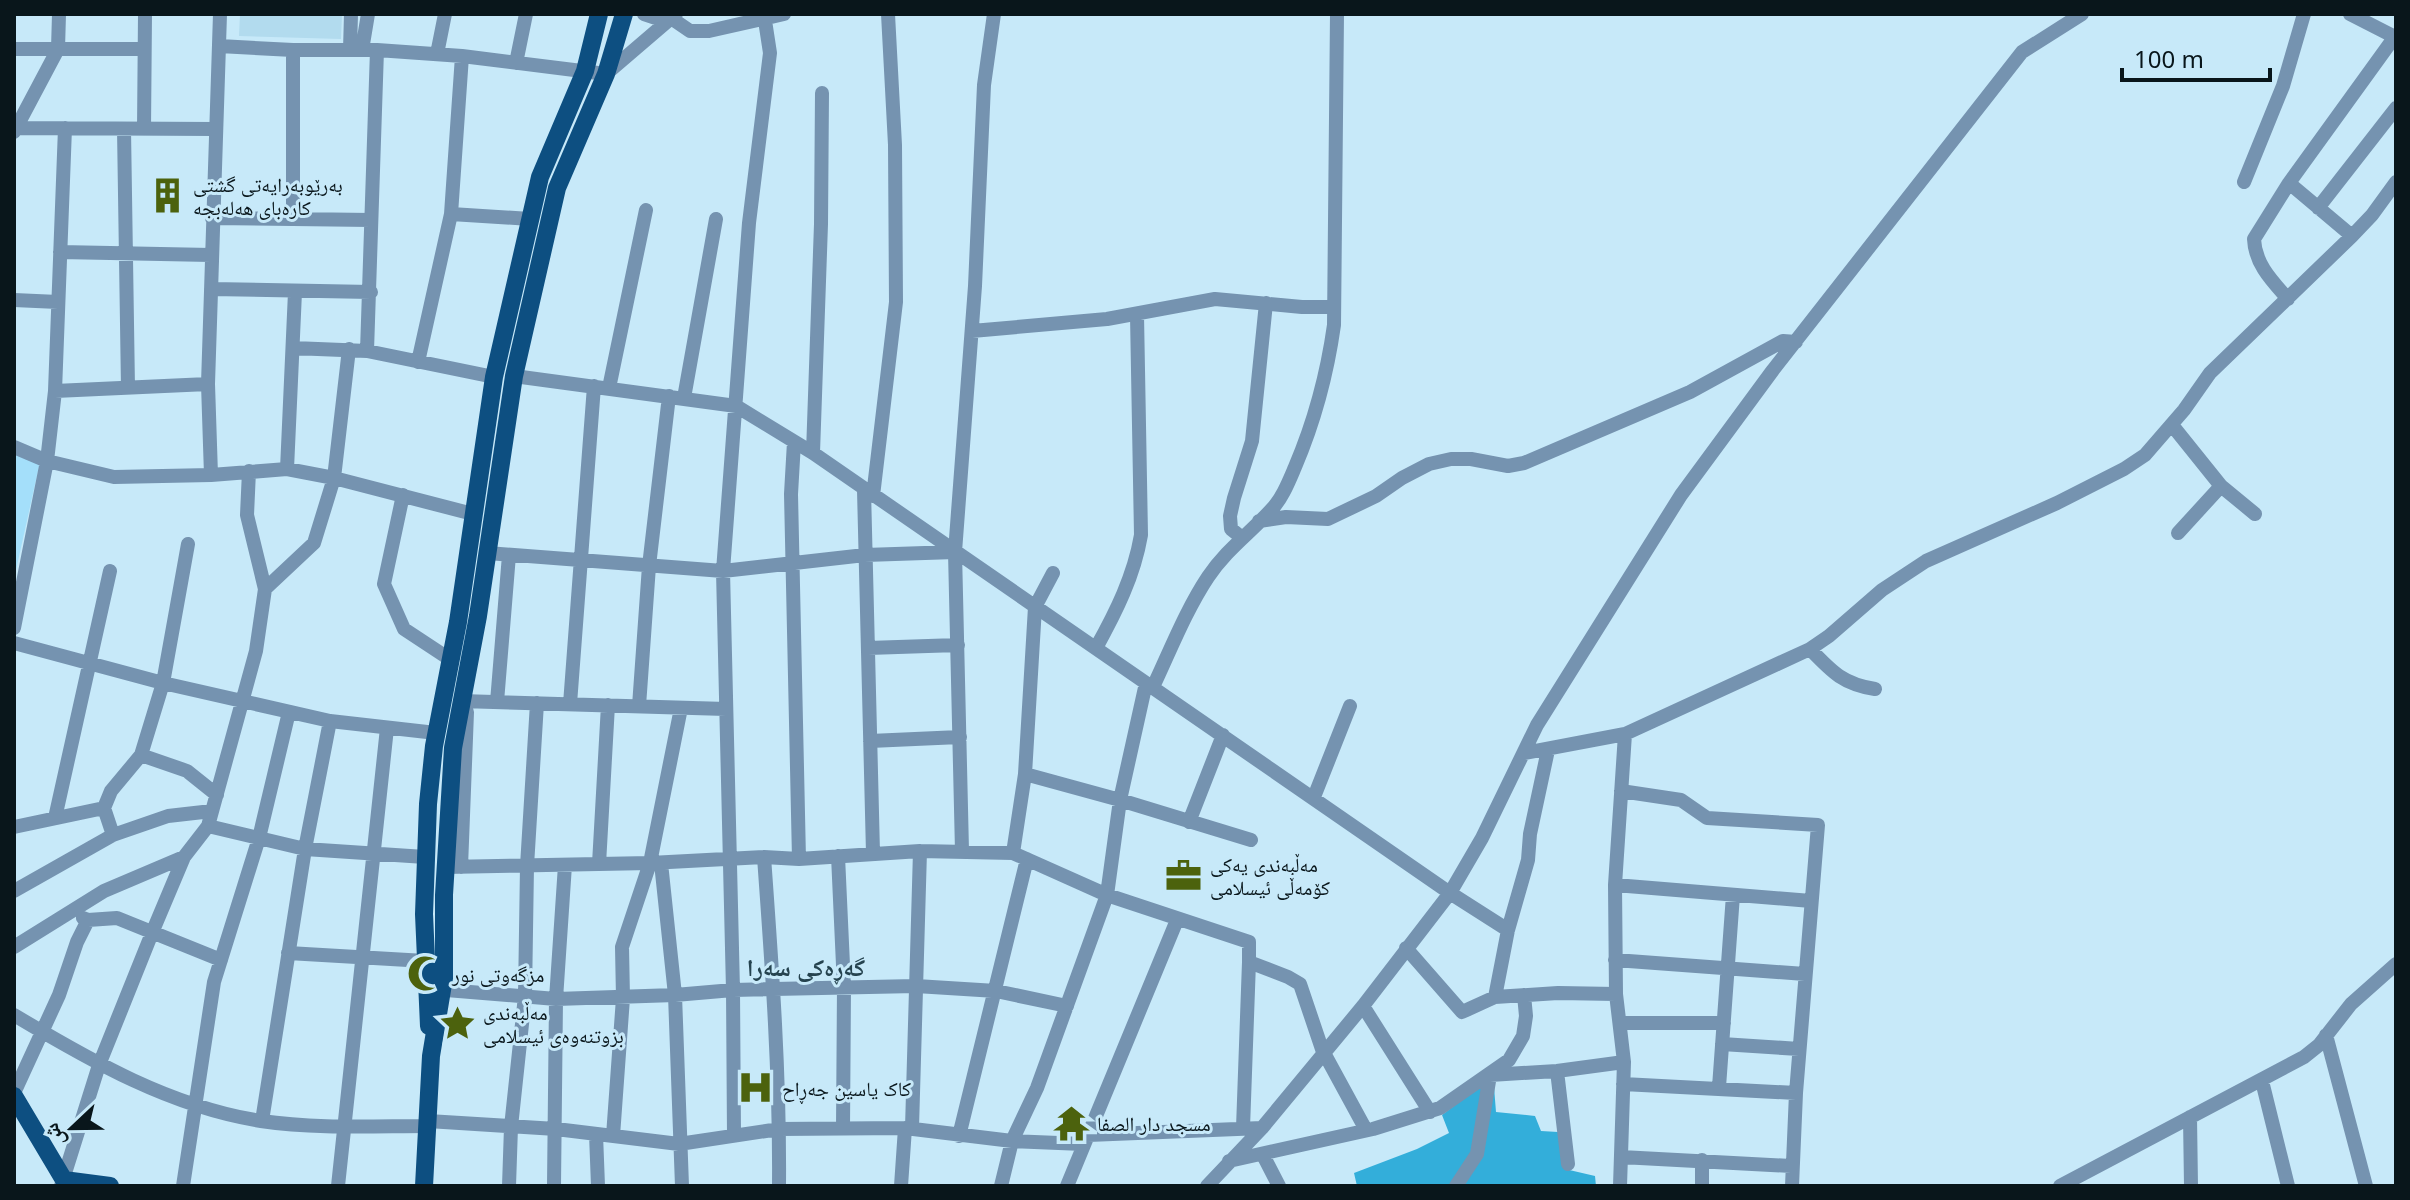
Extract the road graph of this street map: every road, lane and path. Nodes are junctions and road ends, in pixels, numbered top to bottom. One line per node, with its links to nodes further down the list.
1 (59, 14): 23 (street)
2 (145, 14): 24 (street)
3 (220, 14): 21 (street)
4 (351, 14): 26 (street)
5 (368, 14): 26 (street)
6 (445, 14): 27 (street)
7 (526, 14): 29 (street)
8 (599, 14): 30 (main road)
9 (624, 14): 31 (main road)
10 (644, 14): 18 (street)
11 (784, 14): 19 (street)
12 (888, 14): 87 (street)
13 (994, 14): 63 (street)
14 (1337, 14): 61 (street)
15 (2082, 14): 64 (street)
16 (2304, 14): 39 (street)
17 (2350, 14): 20 (street)
18 (674, 16): 19 (street); 31 (street)
19 (764, 17): 76 (street)
20 (2395, 36): 41 (street)
21 (219, 46): 25 (street); 37 (street)
22 (14, 49): 23 (street)
23 (58, 49): 24 (street); 38 (street)
24 (144, 49): 36 (street)
25 (293, 50): 26 (street); 46 (street)
26 (363, 50): 27 (street); 49 (street)
27 (437, 54): 28 (street)
28 (462, 56): 29 (street); 44 (street)
29 (516, 63): 30 (street)
30 (585, 71): 31 (street); 47 (main road)
31 (606, 74): 69 (main road)
32 (822, 93): 80 (street)
33 (2396, 108): 42 (street)
34 (65, 128): 35 (street); 38 (street); 51 (street)
35 (124, 129): 36 (street); 52 (street)
36 (144, 129): 37 (street)
37 (215, 129): 45 (street)
38 (15, 130)
39 (2244, 182)
40 (2396, 182): 50 (street)
41 (2289, 183): 42 (street); 57 (street)
42 (2318, 208): 50 (street)
43 (646, 210): 72 (street)
44 (451, 214): 47 (street); 68 (street)
45 (212, 218): 46 (street); 53 (street)
46 (293, 219): 49 (street)
47 (530, 219): 70 (main road)
48 (716, 219): 75 (street)
49 (371, 220): 56 (street)
50 (2352, 236): 57 (street)
51 (60, 252): 52 (street); 59 (street)
52 (126, 254): 53 (street); 73 (street)
53 (211, 255): 54 (street)
54 (211, 289): 55 (street); 71 (street)
55 (295, 292): 56 (street); 65 (street)
56 (371, 292): 67 (street)
57 (2288, 299): 77 (street)
58 (14, 300): 59 (street)
59 (58, 302): 74 (street)
60 (1266, 303): 61 (street); 62 (street); 95 (street)
61 (1334, 307): 93 (street)
62 (1137, 315): 63 (street); 113 (street)
63 (972, 331): 97 (street)
64 (1796, 342): 93 (street); 139 (street)
65 (293, 348): 66 (street); 82 (street)
66 (349, 349): 67 (street); 85 (street)
67 (367, 351): 68 (street)
68 (418, 362): 70 (street)
69 (514, 376): 72 (street); 90 (main road)
70 (494, 377): 89 (main road)
71 (208, 384): 73 (street); 84 (street)
72 (602, 387): 75 (street); 101 (street)
73 (128, 388): 74 (street)
74 (55, 391): 81 (street)
75 (676, 397): 76 (street); 103 (street)
76 (736, 406): 78 (street); 105 (street)
77 (2172, 425): 86 (street); 114 (street)
78 (794, 442): 80 (street); 102 (street)
79 (14, 447): 81 (street)
80 (813, 453): 87 (street)
81 (47, 461): 84 (street); 109 (street)
82 (287, 469): 83 (street); 85 (street)
83 (249, 471): 84 (street); 107 (street)
84 (211, 475)
85 (334, 478): 88 (street); 107 (street)
86 (2221, 486): 92 (street); 94 (street)
87 (869, 493): 97 (street); 100 (street)
88 (403, 495): 91 (street); 115 (street)
89 (475, 495): 90 (main road); 91 (main road)
90 (495, 498): 98 (main road)
91 (473, 514): 115 (main road)
92 (2255, 514)
93 (1258, 521): 95 (street)
94 (2178, 533)
95 (1241, 537): 118 (street)
96 (188, 544): 117 (street)
97 (955, 552): 100 (street); 108 (street); 111 (street)
98 (487, 553): 99 (street); 121 (main road)
99 (509, 555): 101 (street); 122 (street)
100 (865, 555): 102 (street); 112 (street)
101 (580, 560): 103 (street); 124 (street)
102 (792, 564): 105 (street); 165 (street)
103 (649, 566): 105 (street); 126 (street)
104 (110, 571): 116 (street)
105 (723, 571): 129 (street)
106 (1053, 573): 108 (street)
107 (265, 589): 120 (street)
108 (1035, 607): 113 (street); 141 (street)
109 (14, 628)
110 (14, 643): 116 (street)
111 (958, 645): 112 (street); 136 (street)
112 (868, 648): 137 (street)
113 (1096, 648): 118 (street)
114 (1810, 649): 119 (street); 134 (street)
115 (451, 660): 133 (main road)
116 (90, 663): 117 (street); 147 (street)
117 (163, 683): 120 (street); 140 (street)
118 (1150, 685): 135 (street); 145 (street)
119 (1875, 689)
120 (244, 701): 130 (street); 143 (street)
121 (464, 701): 122 (street); 170 (main road)
122 (497, 702): 123 (street)
123 (537, 703): 124 (street); 169 (street)
124 (570, 704): 125 (street)
125 (608, 705): 126 (street); 167 (street)
126 (639, 706): 128 (street)
127 (1350, 706): 144 (street)
128 (681, 708): 129 (street); 166 (street)
129 (726, 709): 164 (street)
130 (289, 712): 131 (street); 152 (street)
131 (330, 721): 132 (street); 154 (street)
132 (387, 728): 133 (street); 158 (street)
133 (436, 733): 162 (main road)
134 (1625, 734): 138 (street); 142 (street)
135 (1223, 735): 144 (street); 149 (street)
136 (960, 737): 137 (street); 156 (street)
137 (870, 741): 157 (street)
138 (1548, 750): 139 (street); 180 (street)
139 (1524, 753): 173 (street)
140 (141, 755): 143 (street); 146 (street)
141 (1025, 774): 145 (street); 160 (street)
142 (1621, 791): 171 (street); 176 (street)
143 (217, 795): 148 (street)
144 (1314, 797): 173 (street)
145 (1120, 800): 149 (street); 174 (street)
146 (104, 808): 147 (street); 151 (street)
147 (55, 818): 150 (street)
148 (210, 819): 151 (street); 152 (street); 161 (street)
149 (1189, 822): 153 (street)
150 (14, 827)
151 (113, 835): 172 (street)
152 (259, 838): 154 (street); 186 (street)
153 (1251, 840)
154 (305, 849): 158 (street); 184 (street)
155 (920, 851): 156 (street); 157 (street); 193 (street)
156 (962, 851): 160 (street)
157 (873, 853): 159 (street)
158 (373, 854): 162 (street); 185 (street)
159 (838, 856): 165 (street); 194 (street)
160 (1020, 856): 174 (street); 198 (street)
161 (184, 857): 177 (street); 181 (street)
162 (425, 857): 188 (main road)
163 (764, 857): 164 (street); 165 (street); 195 (street)
164 (729, 859): 166 (street); 197 (street)
165 (799, 859)
166 (655, 863): 167 (street); 200 (street); 204 (street)
167 (599, 864): 168 (street)
168 (565, 865): 169 (street); 205 (street)
169 (527, 866): 170 (street); 202 (street)
170 (454, 867): 196 (main road)
171 (1615, 885): 175 (street); 187 (street)
172 (14, 891)
173 (1450, 893): 180 (street); 183 (street)
174 (1107, 895): 179 (street); 206 (street)
175 (1733, 895): 176 (street); 191 (street)
176 (1811, 901): 192 (street)
177 (71, 912): 178 (street); 182 (street)
178 (88, 920): 181 (street); 211 (street)
179 (1177, 920): 189 (street); 243 (street)
180 (1508, 930): 203 (street)
181 (152, 933): 186 (street); 217 (street)
182 (14, 947)
183 (1406, 948): 203 (street); 207 (street)
184 (288, 953): 185 (street); 228 (street)
185 (361, 958): 188 (street); 230 (street)
186 (221, 960): 225 (street)
187 (1615, 960): 191 (street); 199 (street)
188 (425, 961): 196 (main road)
189 (1249, 962): 215 (street); 234 (street)
190 (2396, 964): 212 (street)
191 (1727, 968): 192 (street); 210 (street)
192 (1805, 974): 214 (street)
193 (916, 986): 194 (street); 198 (street); 233 (street)
194 (844, 987): 195 (street); 232 (street)
195 (774, 989): 197 (street); 237 (street)
196 (434, 990): 202 (street); 229 (main road)
197 (733, 990): 200 (street); 240 (street)
198 (996, 991): 206 (street); 242 (street)
199 (1616, 994): 201 (street); 209 (street)
200 (675, 995): 204 (street); 245 (street)
201 (1524, 995): 203 (street); 219 (street)
202 (525, 996): 205 (street); 231 (street)
203 (1495, 997)
204 (623, 998): 205 (street); 241 (street)
205 (556, 999): 236 (street)
206 (1067, 1006): 244 (street)
207 (1363, 1006): 215 (street); 226 (street)
208 (14, 1015): 211 (street)
209 (1620, 1023): 210 (street); 216 (street)
210 (1724, 1023): 213 (street)
211 (41, 1032): 217 (street); 224 (street)
212 (2326, 1035): 220 (street); 254 (street)
213 (1722, 1044): 214 (street); 222 (street)
214 (1799, 1049): 223 (street)
215 (1323, 1052): 235 (street); 238 (street)
216 (1624, 1062): 218 (street); 221 (street)
217 (99, 1065): 225 (street); 253 (street)
218 (1557, 1071): 219 (street); 250 (street)
219 (1490, 1075): 226 (street); 269 (street)
220 (2262, 1081): 227 (street); 275 (street)
221 (1623, 1084): 222 (street); 247 (street)
222 (1719, 1087): 223 (street)
223 (1796, 1093): 251 (street)
224 (14, 1095): 253 (main road)
225 (194, 1106): 228 (street); 256 (street)
226 (1430, 1112): 238 (street)
227 (2190, 1117): 252 (street); 274 (street)
228 (262, 1121): 230 (street)
229 (428, 1124): 230 (street); 231 (street); 258 (main road)
230 (345, 1126): 257 (street)
231 (511, 1127): 236 (street); 259 (street)
232 (843, 1128): 233 (street); 237 (street)
233 (909, 1128): 242 (street); 264 (street)
234 (1243, 1128): 235 (street); 243 (street)
235 (1262, 1128): 249 (street)
236 (556, 1129): 239 (street); 260 (street)
237 (779, 1129): 240 (street); 263 (street)
238 (1366, 1130): 246 (street)
239 (596, 1134): 241 (street); 261 (street)
240 (734, 1135): 245 (street)
241 (613, 1136): 245 (street)
242 (959, 1136): 244 (street)
243 (1086, 1140): 244 (street); 266 (street)
244 (1012, 1141): 265 (street)
245 (679, 1144): 262 (street)
246 (1263, 1155): 249 (street); 268 (street)
247 (1621, 1157): 248 (street); 270 (street)
248 (1702, 1160): 251 (street); 271 (street)
249 (1229, 1161): 267 (street)
250 (1568, 1164)
251 (1791, 1166): 272 (street)
252 (2085, 1180): 273 (street)
253 (64, 1184): 255 (main road)
254 (2362, 1185)
255 (110, 1186)
256 (183, 1186)
257 (338, 1186)
258 (424, 1186)
259 (509, 1186)
260 (554, 1186)
261 (598, 1186)
262 (682, 1186)
263 (779, 1186)
264 (901, 1186)
265 (1001, 1186)
266 (1067, 1186)
267 (1207, 1186)
268 (1279, 1186)
269 (1456, 1186)
270 (1620, 1186)
271 (1702, 1186)
272 (1792, 1186)
273 (2060, 1186)
274 (2191, 1186)
275 (2288, 1186)

